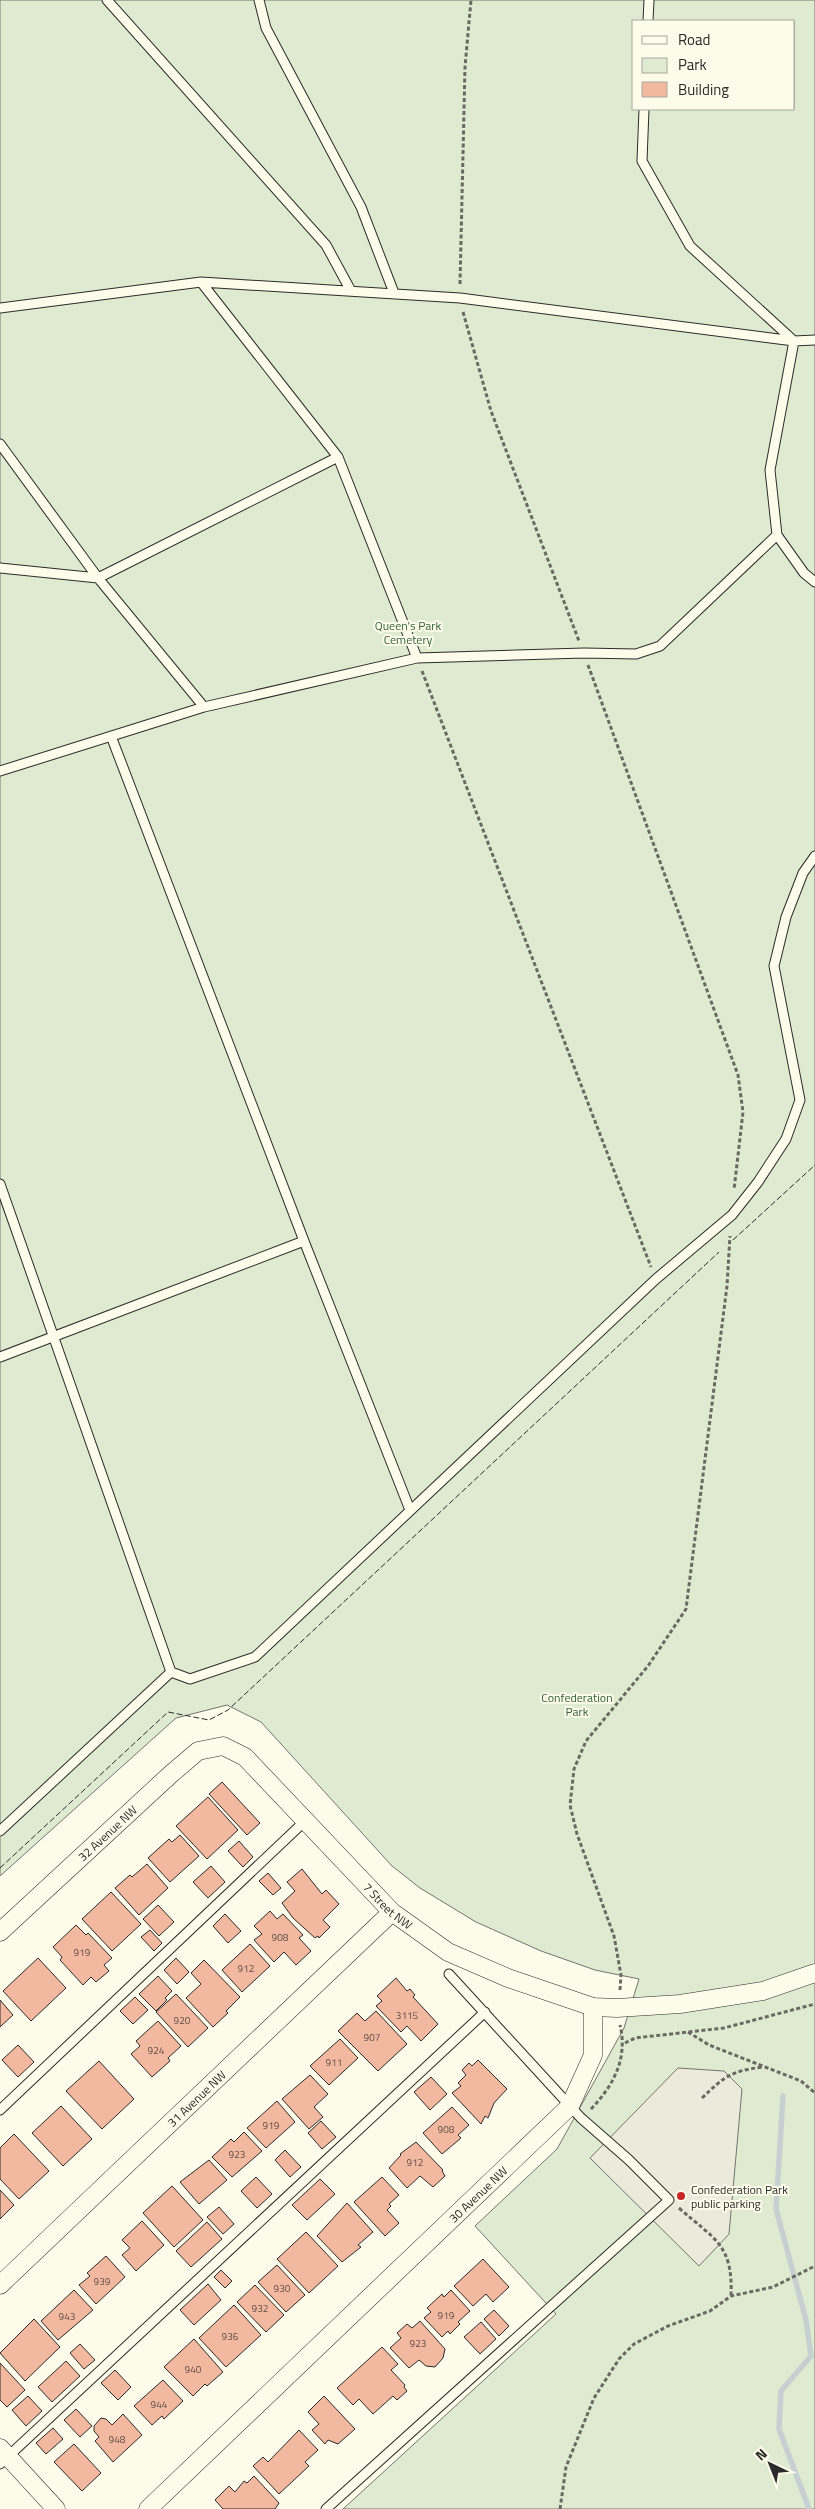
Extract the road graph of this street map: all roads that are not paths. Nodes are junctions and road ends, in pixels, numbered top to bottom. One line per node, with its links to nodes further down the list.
1 (107, 0): 7 (lane)
2 (259, 0): 8 (lane)
3 (649, 0): 4 (lane)
4 (648, 20)
5 (644, 110): 11 (lane)
6 (201, 282): 7 (lane); 9 (lane); 13 (lane)
7 (351, 291): 8 (lane)
8 (394, 293): 11 (lane)
9 (0, 308)
10 (815, 340): 11 (lane)
11 (794, 341): 14 (lane)
12 (0, 444): 16 (lane)
13 (338, 457): 16 (lane); 18 (lane)
14 (777, 535): 17 (lane); 18 (lane)
15 (0, 568): 16 (lane)
16 (98, 578): 19 (lane)
17 (815, 582)
18 (417, 658): 19 (lane)
19 (204, 707): 20 (lane)
20 (111, 736): 21 (lane); 24 (lane)
21 (0, 771)
22 (815, 856): 27 (lane)
23 (0, 1184): 25 (lane)
24 (304, 1241): 25 (lane); 27 (lane)
25 (55, 1337): 26 (lane); 28 (lane)
26 (0, 1357)
27 (410, 1510): 28 (lane)
28 (171, 1672): 31 (lane)
29 (223, 1746): 30 (street, 7 Street NW); 33 (street, 32 Avenue NW)
30 (306, 1820): 32 (street, 7 Street NW); 38 (lane)
31 (0, 1831)
32 (392, 1912): 36 (street, 7 Street NW); 40 (street, 31 Avenue NW)
33 (0, 1932)
34 (815, 1973): 36 (street)
35 (449, 1974): 37 (lane)
36 (593, 2007): 39 (street, 30 Avenue NW)
37 (485, 2012): 39 (lane); 41 (lane)
38 (0, 2110)
39 (576, 2112): 43 (street, 30 Avenue NW); 44 (lane)
40 (0, 2285)
41 (3, 2456): 42 (street)
42 (56, 2509)
43 (148, 2509)
44 (326, 2509)

